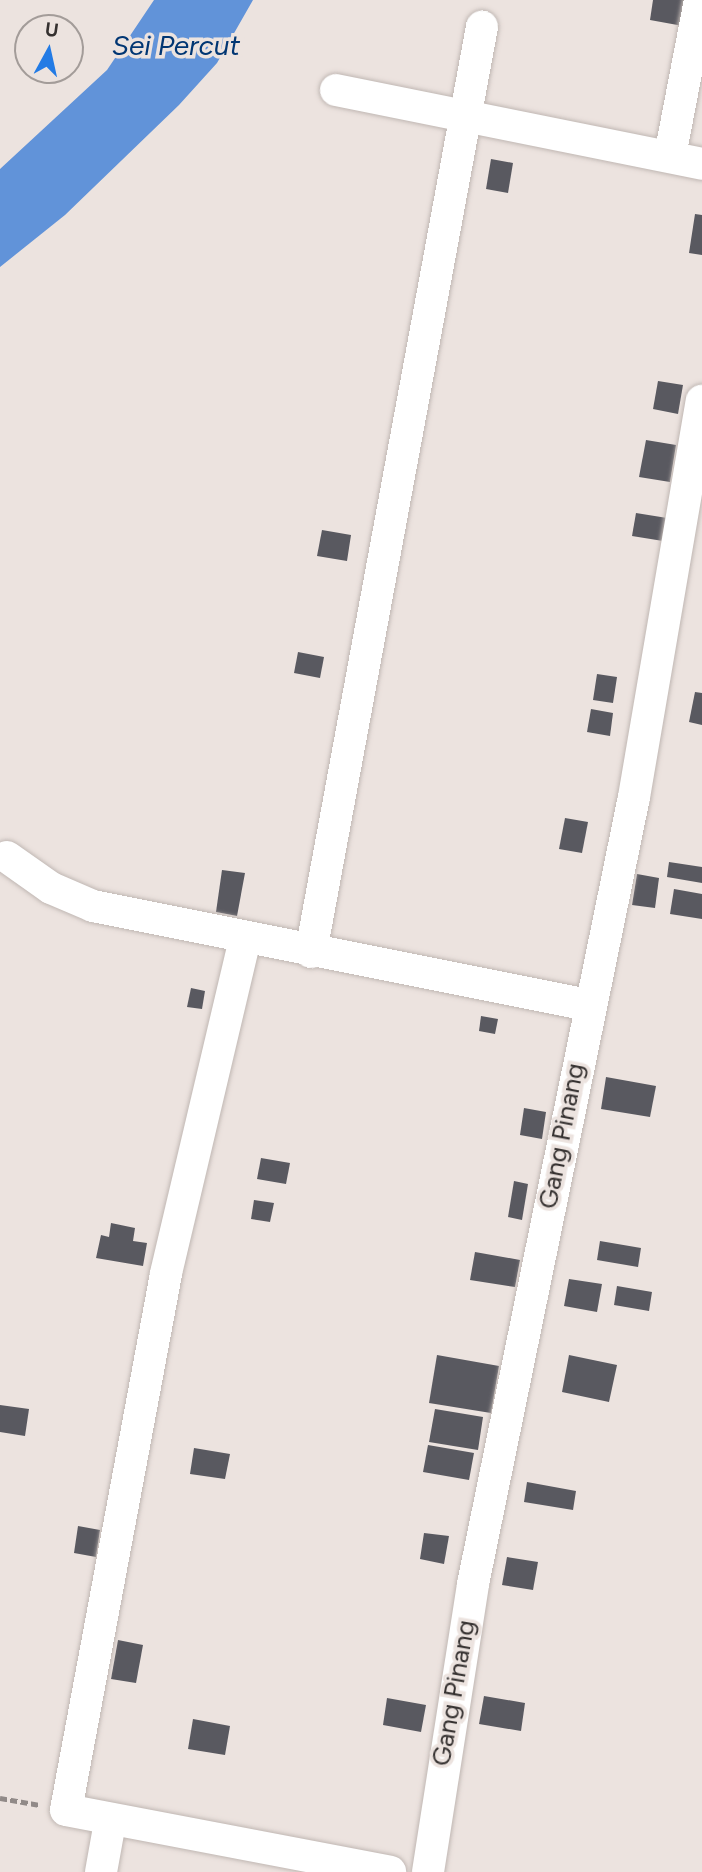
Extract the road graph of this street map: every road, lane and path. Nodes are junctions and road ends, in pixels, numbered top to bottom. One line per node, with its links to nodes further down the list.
1 (700, 0): 5 (street)
2 (482, 27): 4 (street)
3 (336, 90): 4 (street)
4 (469, 119): 5 (street); 10 (street)
5 (670, 156): 6 (street)
6 (702, 164)
7 (702, 401): 11 (street, Gang Pinang)
8 (7, 857): 9 (street)
9 (245, 939): 10 (street); 13 (street)
10 (311, 952): 11 (street)
11 (588, 1005): 17 (street, Gang Pinang)
12 (0, 1798): 13 (path)
13 (66, 1810): 14 (street)
14 (110, 1822): 15 (street); 16 (street)
15 (101, 1872)
16 (390, 1872)
17 (428, 1872)

